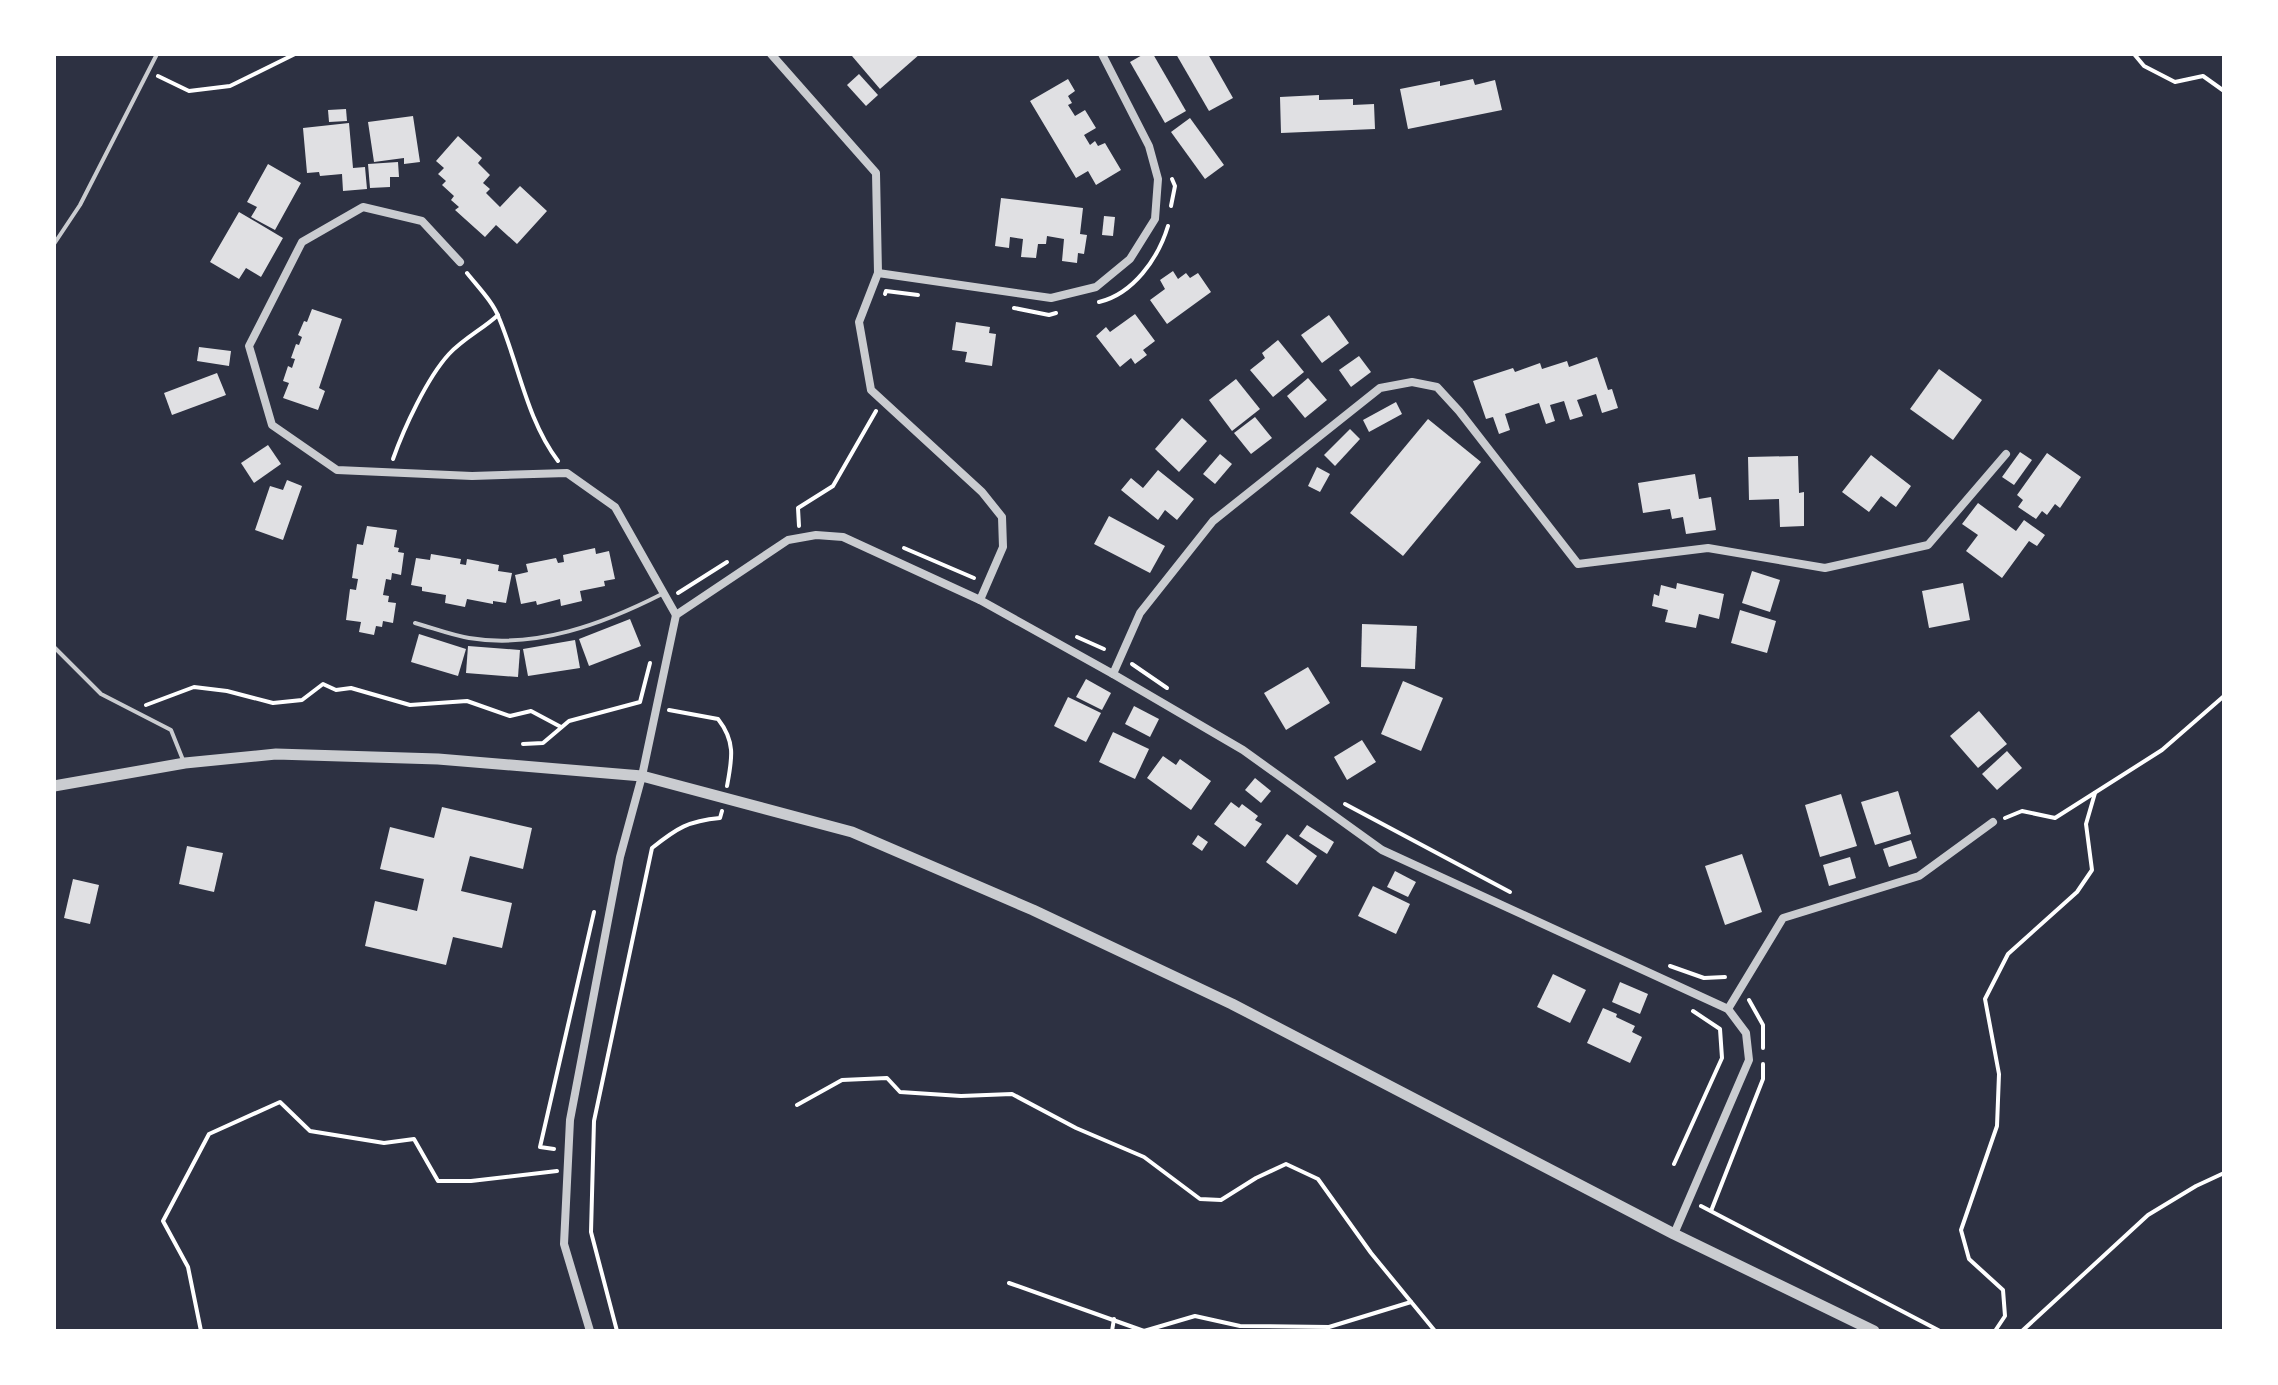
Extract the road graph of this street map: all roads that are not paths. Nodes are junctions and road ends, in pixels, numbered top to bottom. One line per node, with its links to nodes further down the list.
1 (157, 54): 4 (lane)
2 (771, 54): 6 (street)
3 (1102, 54): 6 (street)
4 (54, 244)
5 (460, 262): 8 (street)
6 (878, 273): 9 (street)
7 (2006, 454): 13 (street)
8 (664, 593): 10 (street); 11 (lane)
9 (980, 600): 10 (street); 13 (street)
10 (676, 615): 15 (street)
11 (415, 623)
12 (54, 647): 14 (lane)
13 (1113, 674): 18 (street)
14 (185, 763): 15 (street); 16 (street)
15 (642, 776): 19 (street); 20 (street)
16 (54, 786)
17 (1993, 822): 18 (street)
18 (1728, 1009): 19 (street)
19 (1674, 1234): 21 (street)
20 (590, 1331)
21 (1874, 1331)

